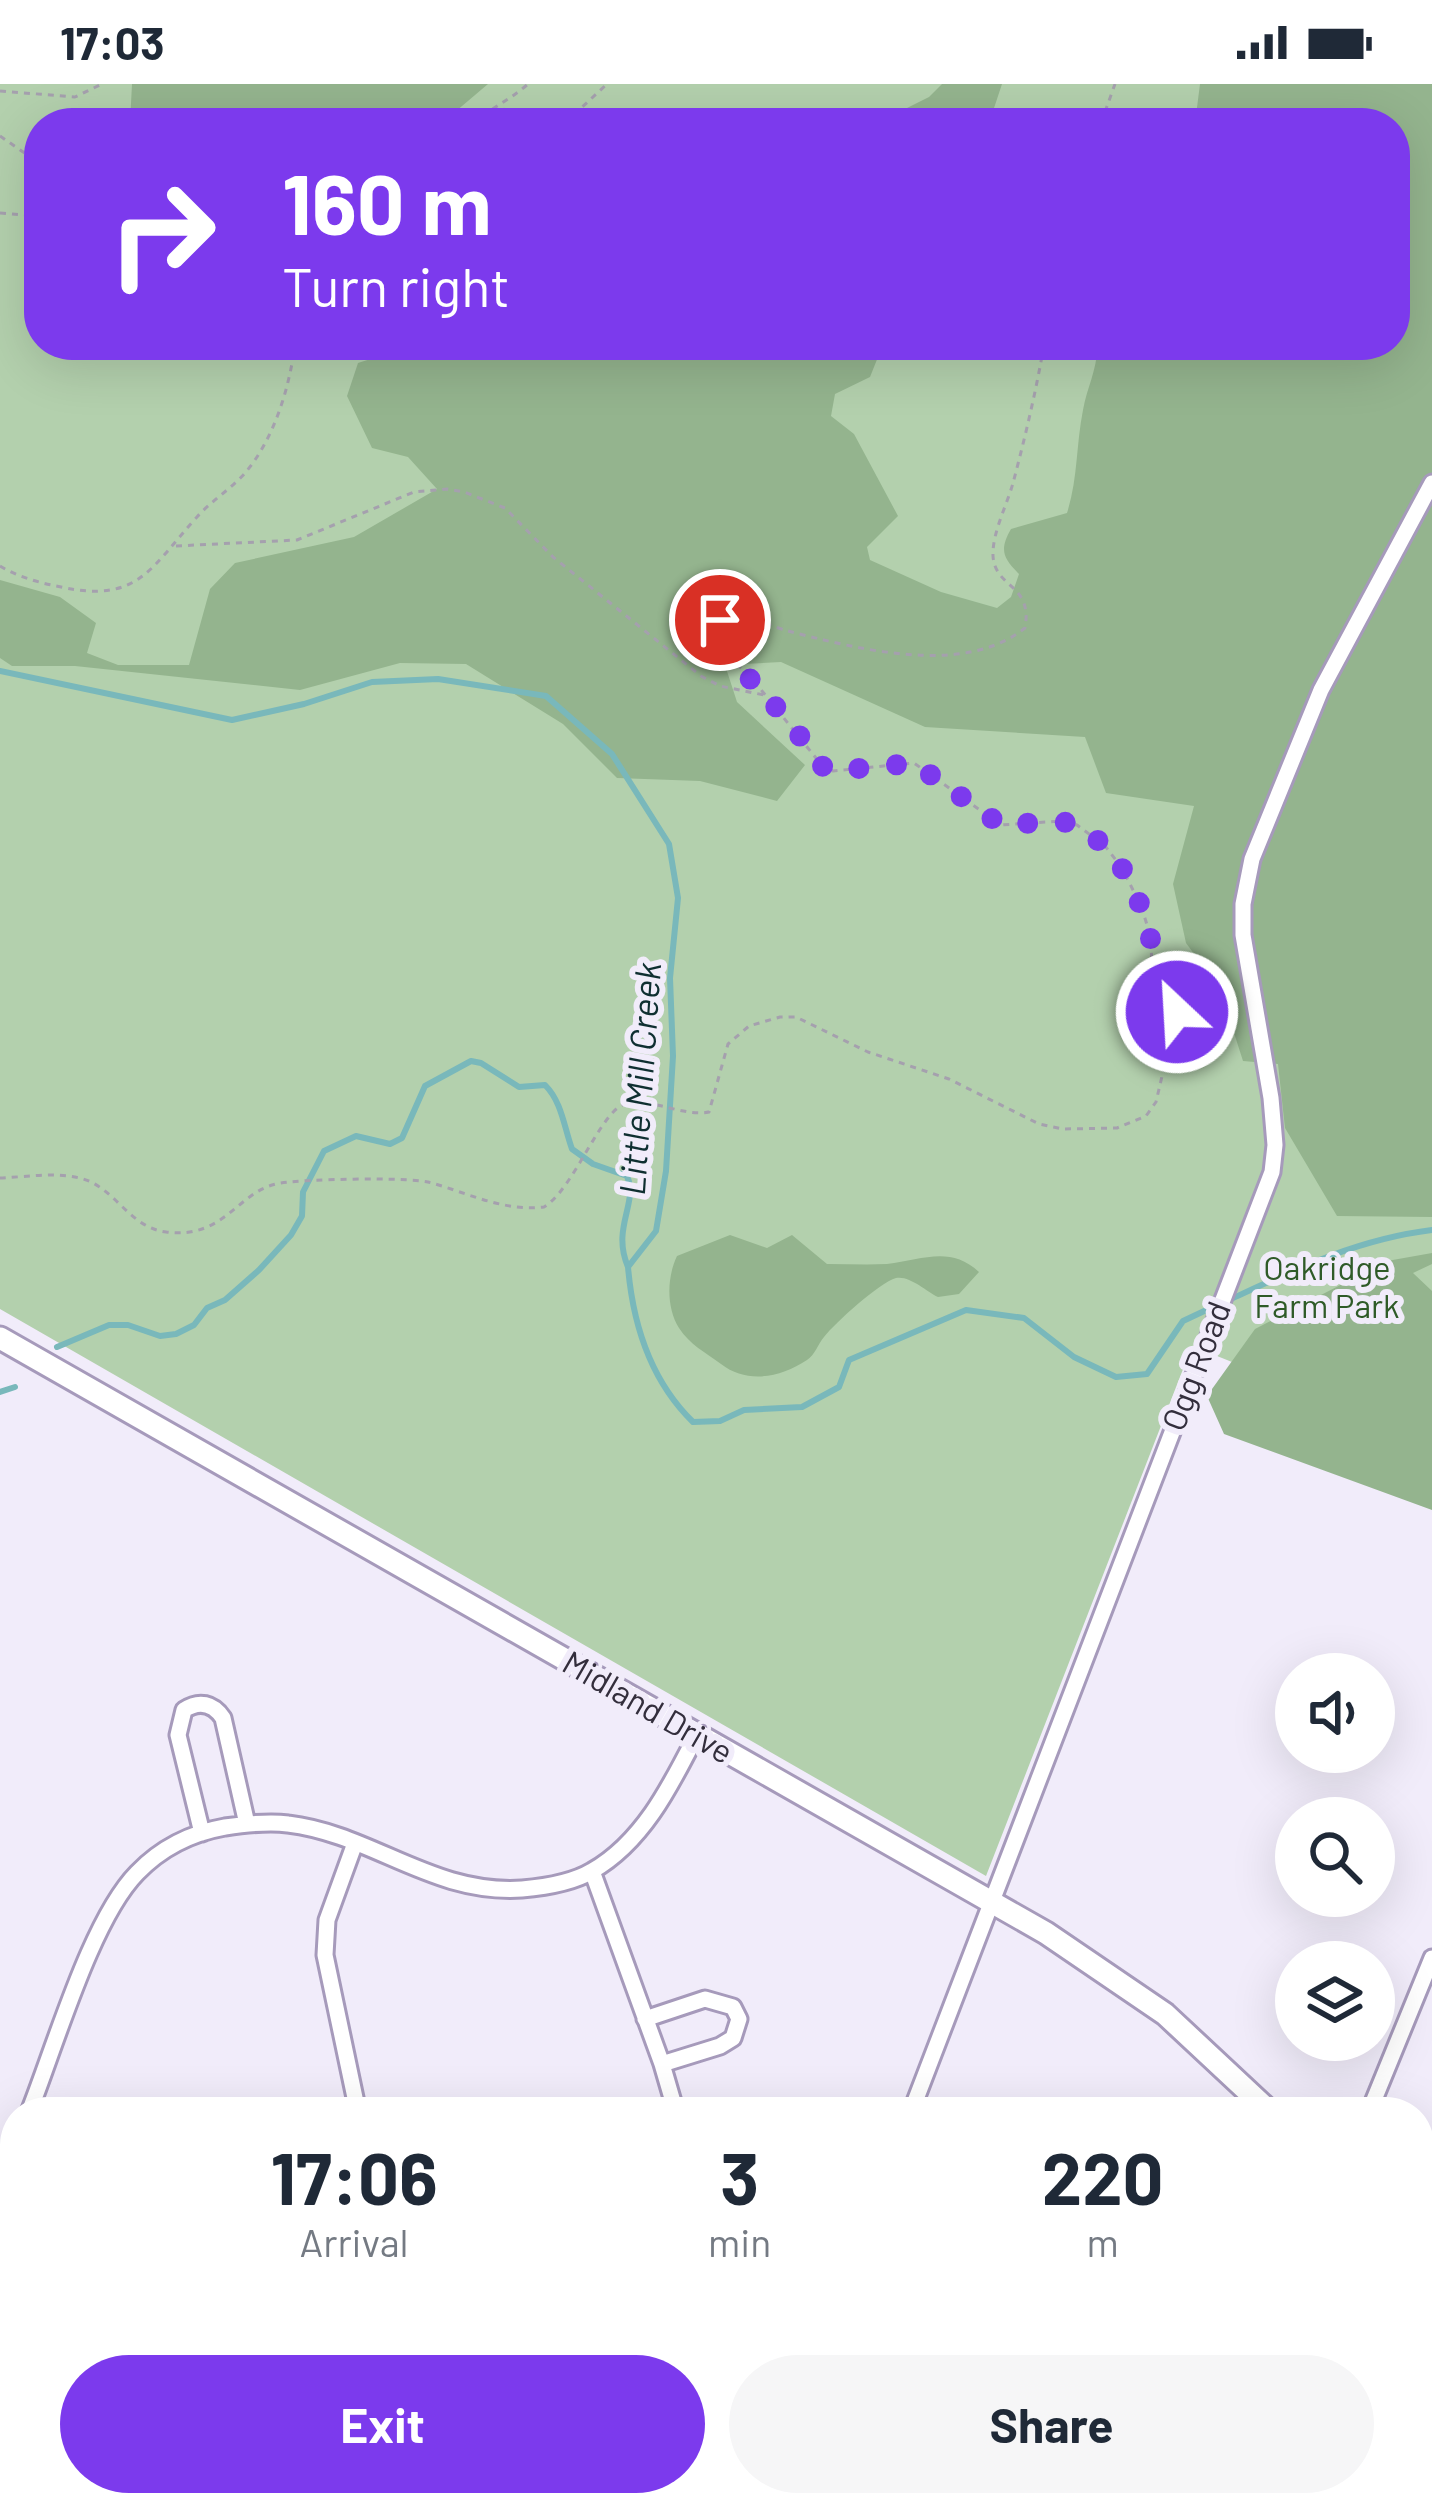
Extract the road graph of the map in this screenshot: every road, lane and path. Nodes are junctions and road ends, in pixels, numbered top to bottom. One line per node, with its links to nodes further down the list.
1 (102, 84): 4 (path)
2 (528, 84): 5 (path)
3 (607, 84): 7 (path)
4 (0, 92)
5 (503, 106): 6 (path)
6 (494, 108)
7 (581, 108)
8 (291, 360): 11 (path)
9 (1041, 360): 13 (path)
10 (1432, 483): 21 (street, Ogg Road)
11 (176, 546): 12 (path); 13 (path)
12 (0, 566)
13 (766, 695): 14 (path)
14 (0, 1178)
15 (0, 1338): 16 (main road, Midland Drive)
16 (697, 1736): 20 (street); 21 (main road, Midland Drive)
17 (247, 1824): 18 (street); 18 (street); 19 (street)
18 (202, 1833): 25 (street)
19 (356, 1843): 20 (street); 26 (street)
20 (592, 1871): 23 (street)
21 (991, 1900): 28 (street, Ogg Road); 29 (main road, Midland Drive)
22 (1432, 1958): 30 (street)
23 (645, 2020): 24 (street); 24 (street)
24 (662, 2064): 27 (street)
25 (35, 2097)
26 (355, 2097)
27 (672, 2097)
28 (917, 2097)
29 (1254, 2097)
30 (1375, 2097)

